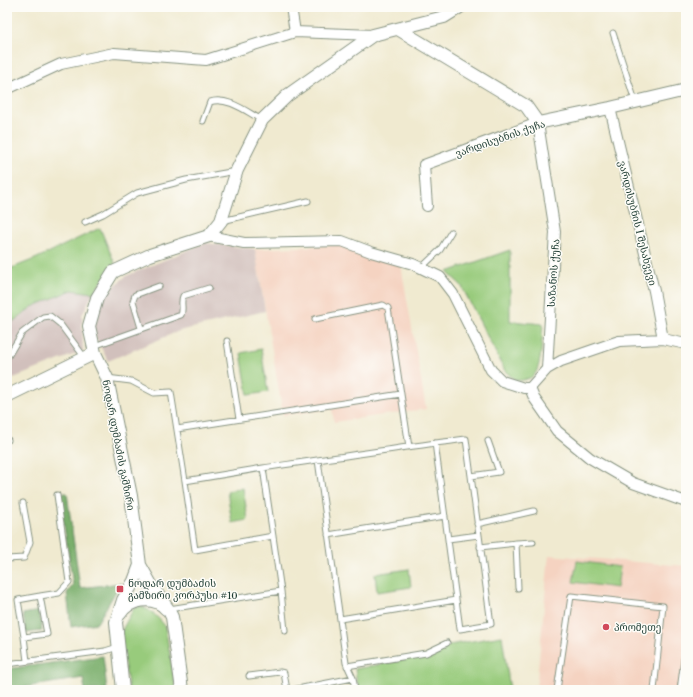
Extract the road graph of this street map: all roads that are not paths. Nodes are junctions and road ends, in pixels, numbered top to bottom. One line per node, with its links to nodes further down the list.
1 (291, 7): 4 (street)
2 (460, 7): 3 (street)
3 (398, 29): 6 (street); 13 (street, საზანოს ქუჩა)
4 (295, 32): 6 (street); 7 (street)
5 (613, 33): 9 (lane)
6 (373, 35): 11 (street)
7 (7, 89)
8 (686, 90): 9 (street, ვარდისუბნის ქუჩა)
9 (635, 102): 10 (street, ვარდისუბნის ქუჩა)
10 (610, 108): 13 (street, ვარდისუბნის ქუჩა); 26 (street, ვარდისუბნის I შესახვევი)
11 (262, 120): 12 (lane); 14 (street)
12 (203, 121)
13 (538, 123): 16 (street, ვარდისუბნის ქუჩა); 31 (street, საზანოს ქუჩა)
14 (237, 170): 17 (street); 18 (lane)
15 (308, 201): 17 (lane)
16 (427, 206)
17 (221, 221): 20 (street)
18 (85, 222)
19 (451, 232): 21 (lane)
20 (209, 236): 21 (street); 29 (street, ნოდარ დუმბაძის გამზირი)
21 (421, 268): 33 (street)
22 (159, 286): 25 (lane)
23 (209, 288): 25 (lane)
24 (315, 319): 34 (lane)
25 (141, 328): 29 (lane)
26 (663, 339): 28 (street); 31 (street)
27 (227, 341): 36 (lane)
28 (686, 344)
29 (91, 352): 30 (lane); 32 (street, ნოდარ დუმბაძის გამზირი); 35 (street)
30 (7, 358)
31 (547, 369): 33 (street)
32 (107, 378): 37 (lane); 59 (street, ნოდარ დუმბაძის გამზირი)
33 (530, 388): 47 (street)
34 (401, 394): 36 (lane); 40 (lane)
35 (7, 396)
36 (239, 419): 37 (lane)
37 (177, 429): 44 (lane)
38 (488, 441): 43 (lane)
39 (435, 443): 40 (lane); 43 (lane); 49 (lane)
40 (409, 447): 41 (lane)
41 (318, 460): 42 (lane); 51 (lane)
42 (263, 468): 44 (lane); 53 (lane)
43 (471, 476): 50 (lane)
44 (185, 481): 53 (lane)
45 (57, 496): 62 (lane)
46 (23, 502): 58 (lane)
47 (686, 502)
48 (534, 511): 50 (lane)
49 (445, 516): 51 (lane); 54 (lane)
50 (477, 524): 52 (lane)
51 (328, 535): 65 (lane)
52 (479, 535): 54 (lane); 57 (lane)
53 (273, 536): 61 (lane)
54 (448, 539): 63 (lane)
55 (533, 542): 56 (lane)
56 (516, 543): 57 (lane); 60 (lane)
57 (480, 547): 63 (lane)
58 (7, 560)
59 (140, 565): 64 (street, ნოდარ დუმბაძის გამზირი); 66 (street, ნოდარ დუმბაძის გამზირი)
60 (518, 588)
61 (281, 591): 64 (lane); 67 (lane)
62 (40, 596): 68 (lane); 68 (lane)
63 (456, 600): 65 (lane)
64 (170, 613): 66 (street); 78 (street, ნოდარ დუმბაძის გამზირი)
65 (340, 619): 74 (lane)
66 (116, 622): 71 (street, ნოდარ დუმბაძის გამზირი)
67 (285, 631)
68 (24, 637): 72 (lane)
69 (447, 643): 74 (lane)
70 (686, 645): 84 (lane)
71 (118, 647): 72 (lane); 77 (street, ნოდარ დუმბაძის გამზირი)
72 (28, 661): 73 (lane)
73 (7, 664)
74 (347, 666): 76 (lane)
75 (249, 676): 79 (lane)
76 (353, 678): 80 (lane); 81 (lane)
77 (123, 690)
78 (182, 690)
79 (287, 690)
80 (292, 690)
81 (354, 690)
82 (558, 690): 83 (lane)
83 (654, 690)
84 (680, 690)

